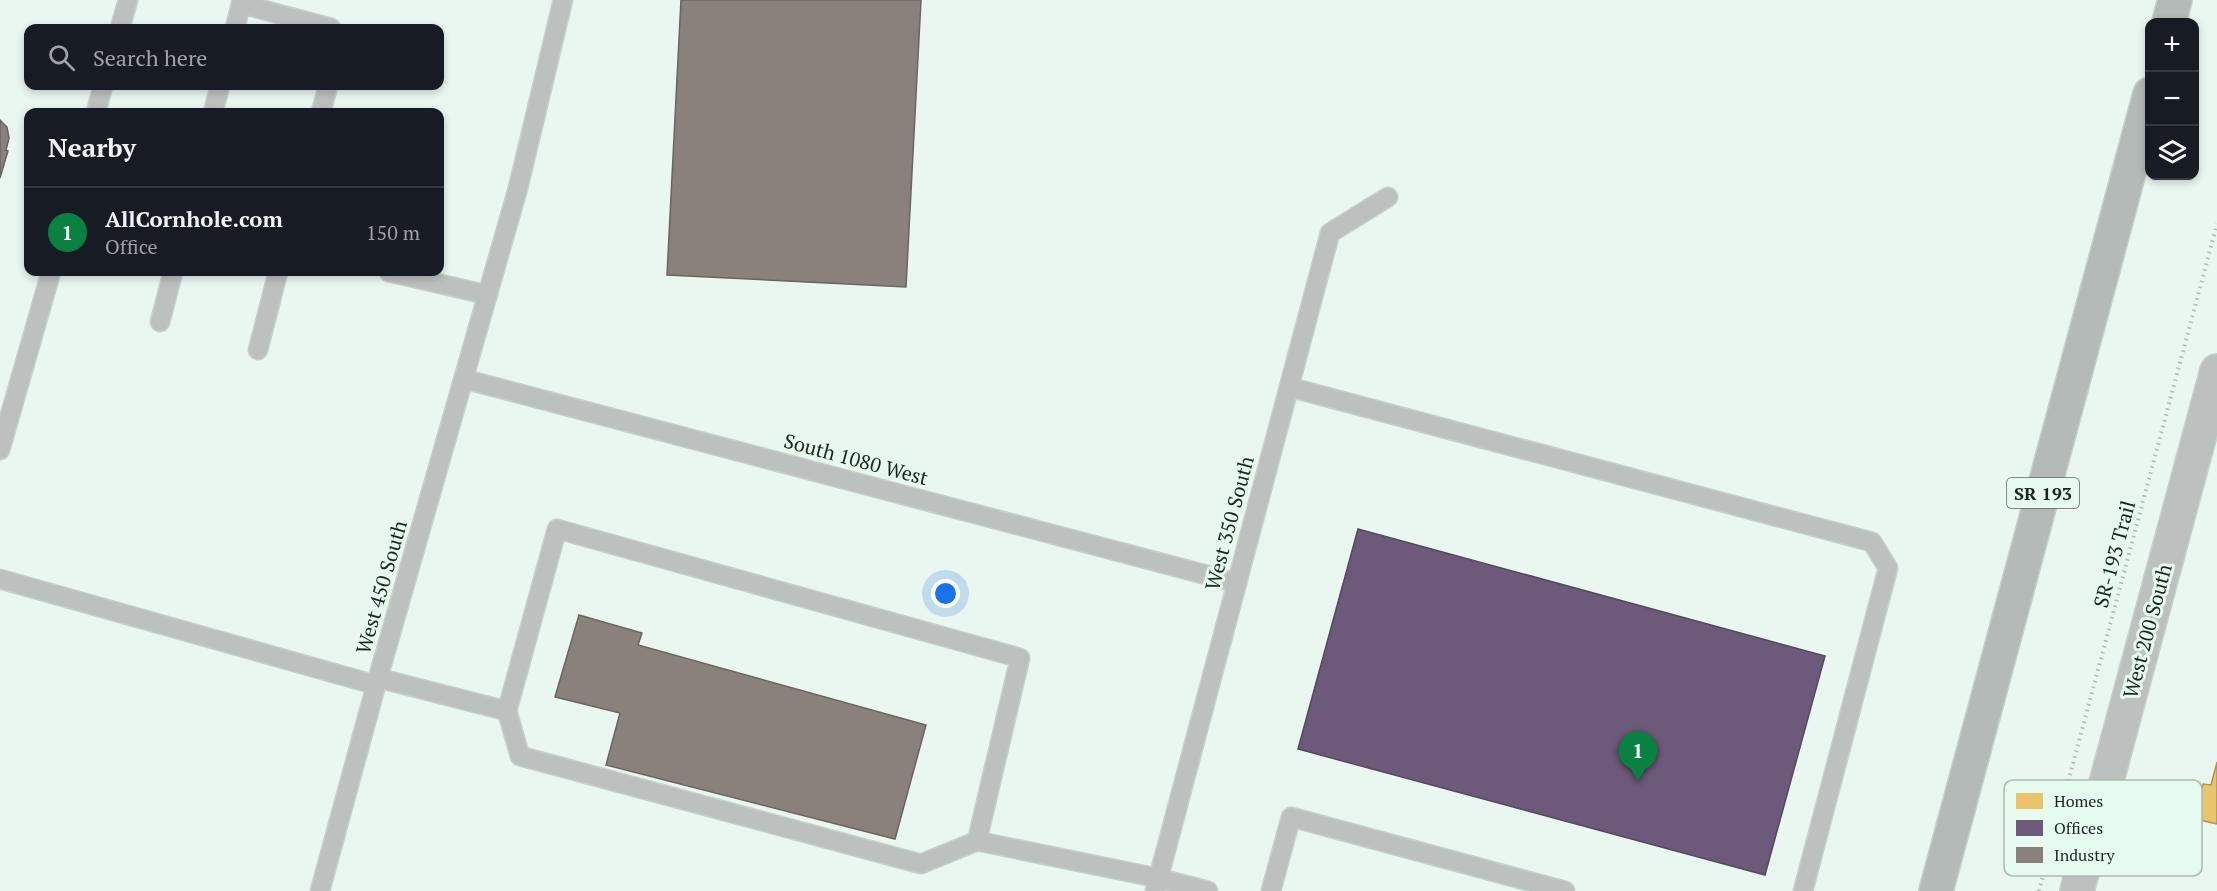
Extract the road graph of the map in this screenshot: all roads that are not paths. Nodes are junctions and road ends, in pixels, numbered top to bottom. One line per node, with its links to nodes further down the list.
1 (128, 0): 5 (lane)
2 (563, 0): 20 (lane, West 450 South)
3 (2175, 0): 4 (main road)
4 (2170, 18)
5 (121, 24)
6 (236, 24): 7 (lane)
7 (316, 24)
8 (102, 90): 11 (lane)
9 (219, 90): 12 (lane)
10 (327, 90): 13 (lane)
11 (97, 108)
12 (214, 108)
13 (322, 108)
14 (2145, 113): 40 (main road, SR 193)
15 (1388, 196): 25 (lane, West 350 South)
16 (50, 276): 26 (lane)
17 (172, 276): 21 (lane)
18 (277, 276): 22 (lane)
19 (406, 276): 20 (lane)
20 (488, 295): 24 (lane, West 450 South)
21 (160, 322)
22 (258, 350)
23 (2217, 370): 31 (street, West 200 South)
24 (464, 379): 28 (lane, South 1080 West); 29 (lane, West 450 South)
25 (1289, 387): 28 (lane, West 350 South); 39 (lane)
26 (0, 450)
27 (0, 579): 29 (lane)
28 (1237, 583): 34 (lane, West 350 South)
29 (377, 682): 30 (lane); 35 (lane, West 450 South)
30 (507, 711): 32 (lane); 32 (lane)
31 (2107, 780)
32 (977, 841): 34 (lane)
33 (2081, 876): 41 (street, West 200 South)
34 (1157, 884): 36 (lane)
35 (320, 891)
36 (1208, 891)
37 (1271, 891): 38 (lane)
38 (1565, 891)
39 (1803, 891)
40 (1936, 891)
41 (2077, 891)

